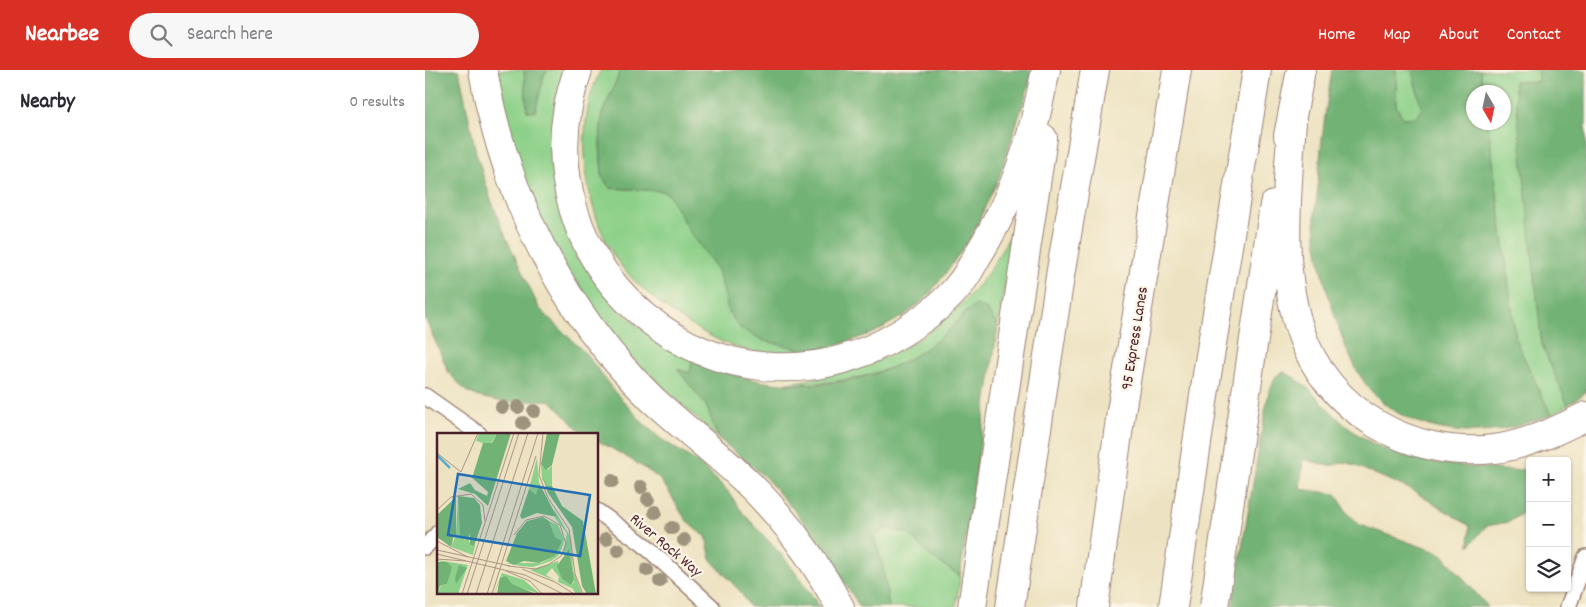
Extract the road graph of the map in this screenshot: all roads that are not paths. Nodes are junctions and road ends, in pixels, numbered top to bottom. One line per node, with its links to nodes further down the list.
1 (483, 70): 18 (highway)
2 (578, 70): 3 (highway)
3 (1046, 70)
4 (1052, 70): 19 (highway)
5 (1095, 70): 20 (highway)
6 (1177, 70): 21 (highway, 95 Express Lanes)
7 (1257, 70): 22 (highway)
8 (1301, 70): 9 (highway)
9 (1292, 120): 11 (highway); 23 (highway)
10 (425, 396): 12 (street)
11 (1586, 416)
12 (478, 433)
13 (599, 513): 17 (street, River Rock Way)
14 (437, 534): 15 (street)
15 (425, 547)
16 (1586, 557): 24 (street)
17 (712, 607)
18 (840, 607)
19 (972, 607)
20 (1010, 607)
21 (1094, 607)
22 (1173, 607)
23 (1214, 607)
24 (1569, 607)

